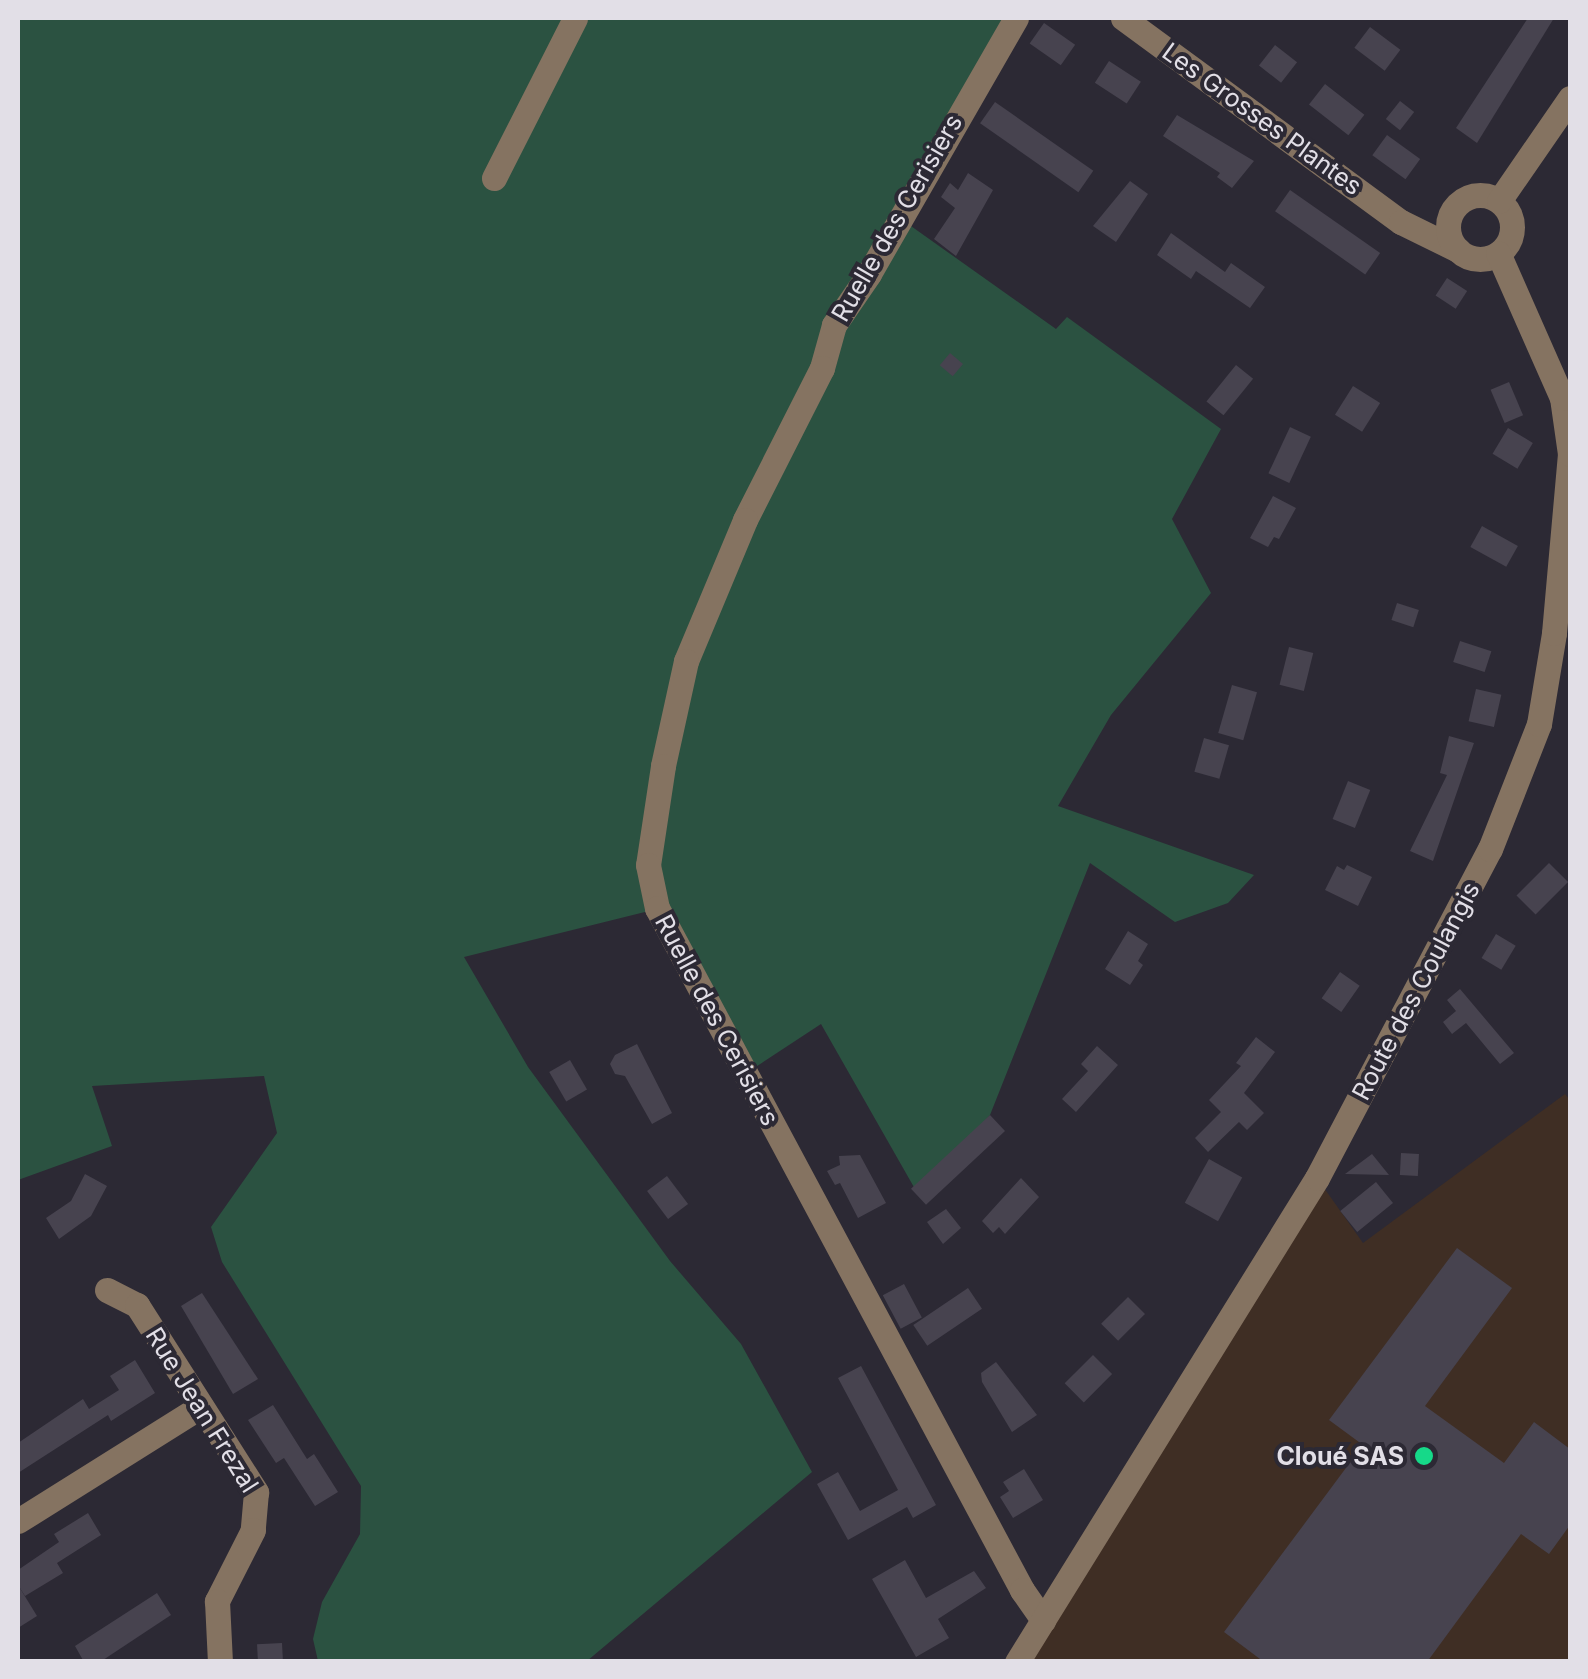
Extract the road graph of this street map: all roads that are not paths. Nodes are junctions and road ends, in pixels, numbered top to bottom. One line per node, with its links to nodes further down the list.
1 (575, 18): 5 (street)
2 (1016, 18): 14 (street, Ruelle des Cerisiers)
3 (1123, 18): 8 (street, Les Grosses Plantes)
4 (1570, 98): 6 (street)
5 (494, 178)
6 (1499, 201): 7 (street); 10 (street)
7 (1448, 220): 8 (street); 9 (street)
8 (1401, 222): 9 (street, Les Grosses Plantes)
9 (1458, 250): 10 (street)
10 (1498, 253): 14 (street, Route des Coulangis)
11 (107, 1290): 12 (street, Rue Jean Frezal)
12 (202, 1406): 13 (street); 15 (street, Rue Jean Frezal)
13 (18, 1521)
14 (1043, 1620): 16 (street, Route des Coulangis)
15 (218, 1661)
16 (1017, 1662)

